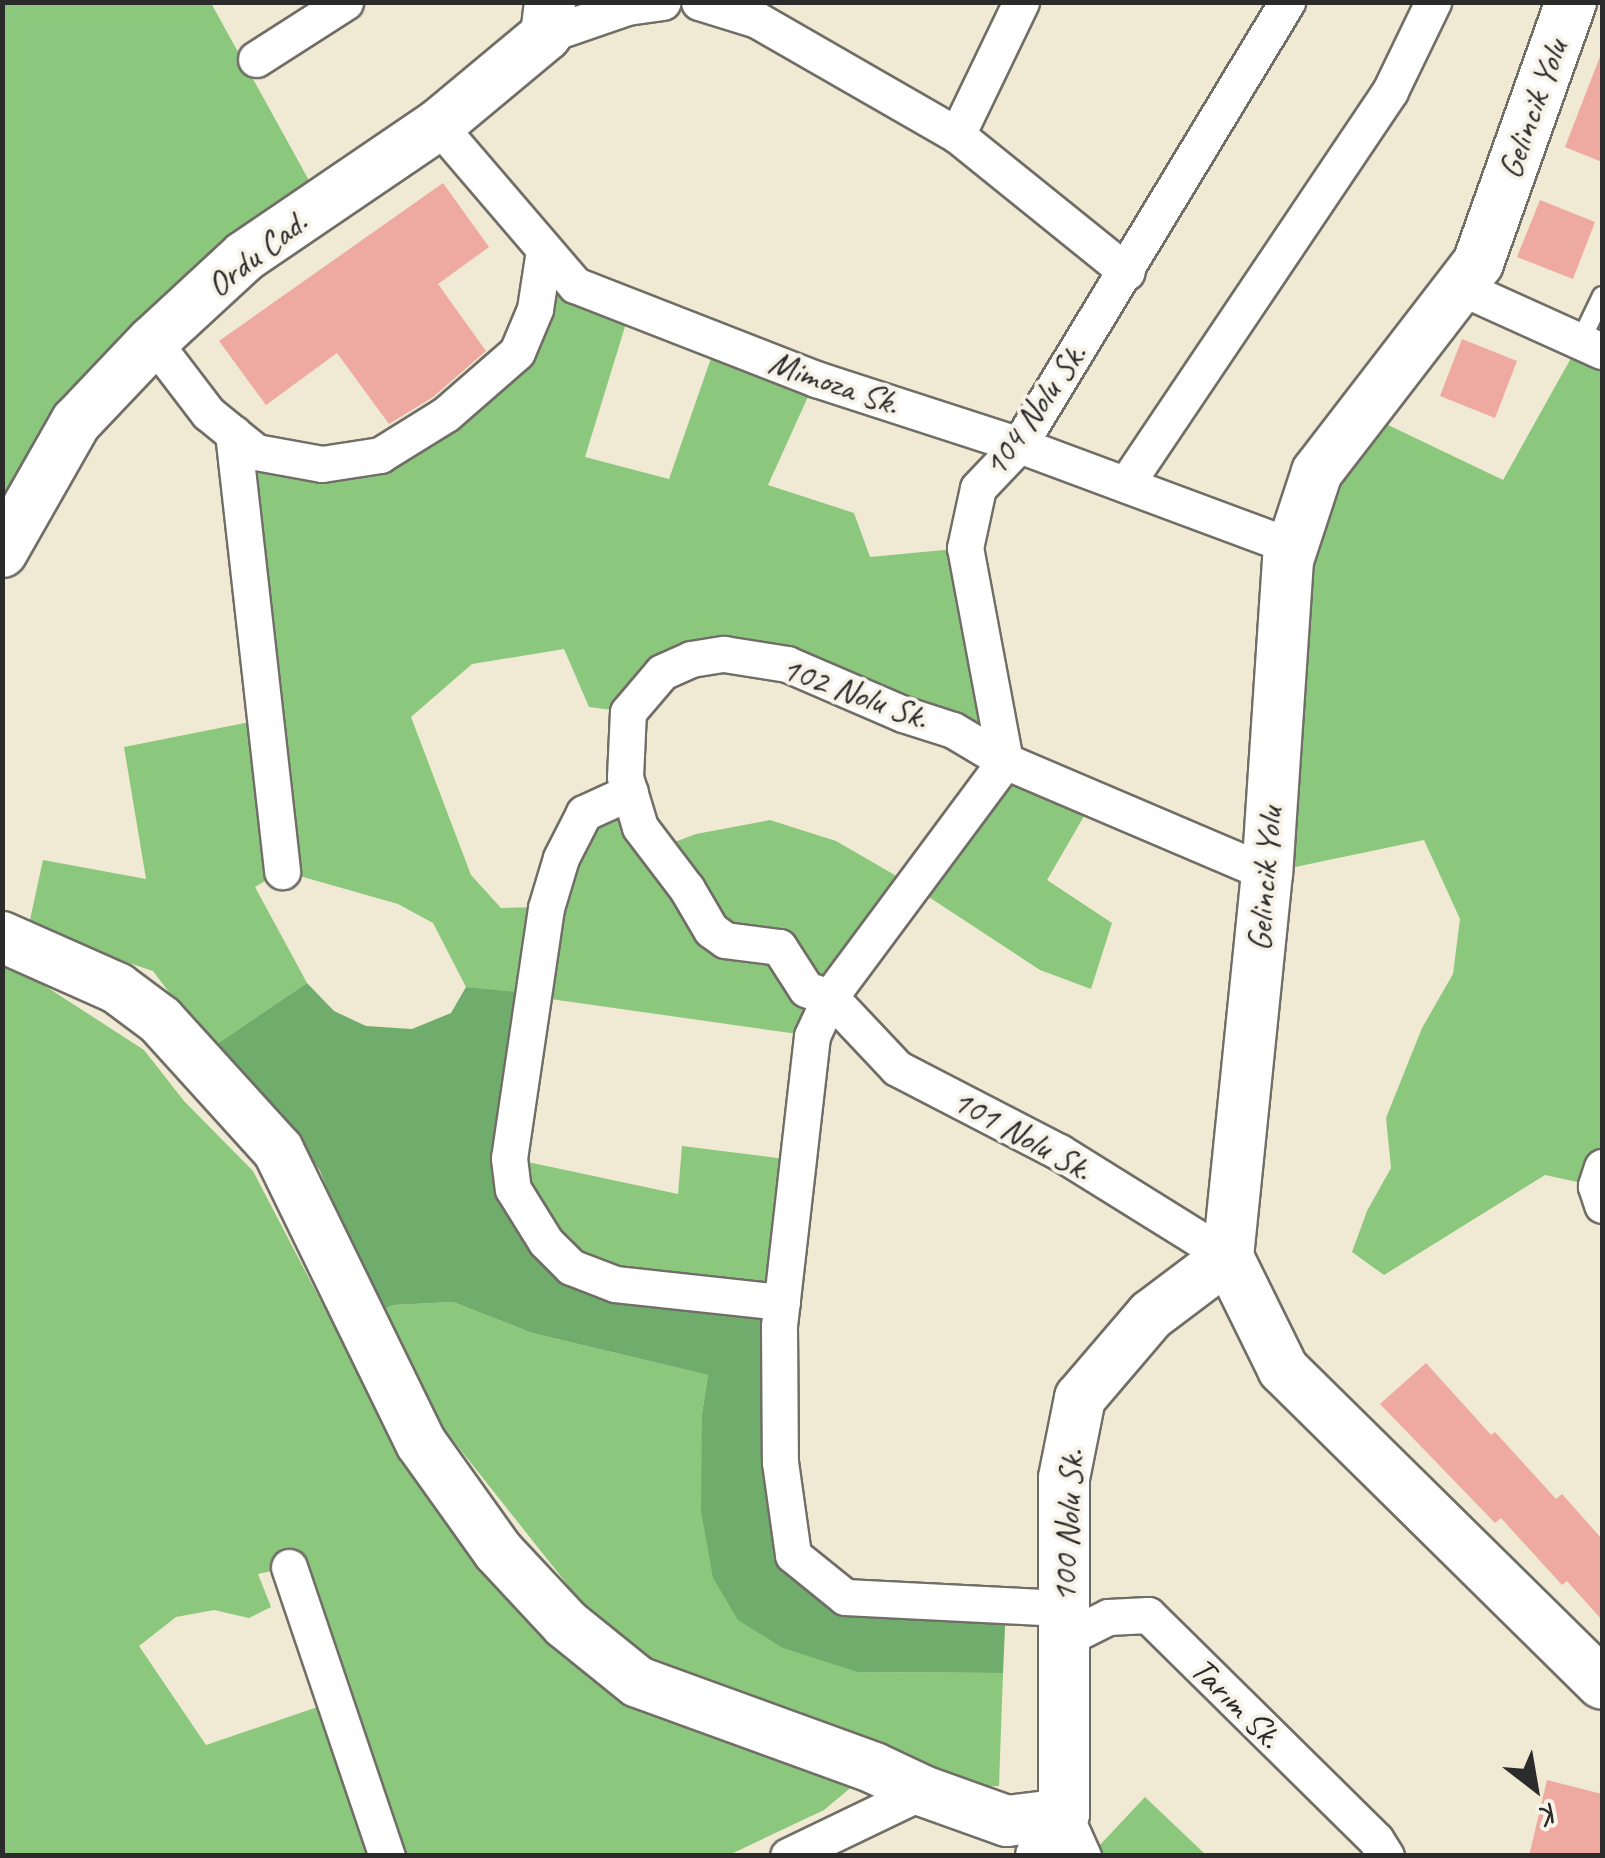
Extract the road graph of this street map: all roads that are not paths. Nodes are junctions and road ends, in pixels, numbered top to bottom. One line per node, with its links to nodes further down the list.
1 (345, 2): 10 (street)
2 (663, 2): 9 (street)
3 (699, 2): 8 (street)
4 (1020, 2): 12 (street)
5 (1287, 2): 14 (street, 104 Nolu Sk.)
6 (1433, 2): 21 (street)
7 (1571, 2): 15 (main road, Gelincik Yolu)
8 (761, 11): 12 (street)
9 (548, 19): 11 (main road, Ordu Cad.)
10 (256, 60)
11 (438, 125): 13 (street, Mimoza Sk.); 17 (main road, Ordu Cad.)
12 (957, 135): 14 (street)
13 (544, 250): 19 (street); 20 (street, Mimoza Sk.)
14 (1127, 272): 20 (street, 104 Nolu Sk.)
15 (1460, 287): 18 (street); 22 (main road, Gelincik Yolu)
16 (1602, 296): 18 (lane)
17 (153, 341): 19 (street); 23 (main road, Ordu Cad.)
18 (1591, 347)
19 (234, 434): 26 (street)
20 (1018, 445): 21 (street, Mimoza Sk.); 24 (street, 104 Nolu Sk.)
21 (1126, 484): 22 (street, Mimoza Sk.)
22 (1293, 547): 27 (main road, Gelincik Yolu)
23 (2, 552)
24 (1005, 761): 25 (street, 102 Nolu Sk.); 27 (street); 29 (street)
25 (630, 792): 29 (street, 102 Nolu Sk.); 33 (street)
26 (282, 871)
27 (1267, 872): 32 (main road, Gelincik Yolu)
28 (2, 936): 37 (main road)
29 (830, 997): 32 (street, 101 Nolu Sk.); 33 (street)
30 (1602, 1167): 31 (street)
31 (1602, 1204)
32 (1228, 1257): 35 (main road, 100 Nolu Sk.); 36 (main road)
33 (782, 1302): 35 (street)
34 (289, 1567): 39 (street)
35 (1063, 1624): 38 (main road, 100 Nolu Sk.); 41 (street, Tarım Sk.)
36 (1602, 1684)
37 (923, 1791): 38 (main road); 40 (street)
38 (1063, 1842)
39 (387, 1856)
40 (788, 1856)
41 (1386, 1856)

